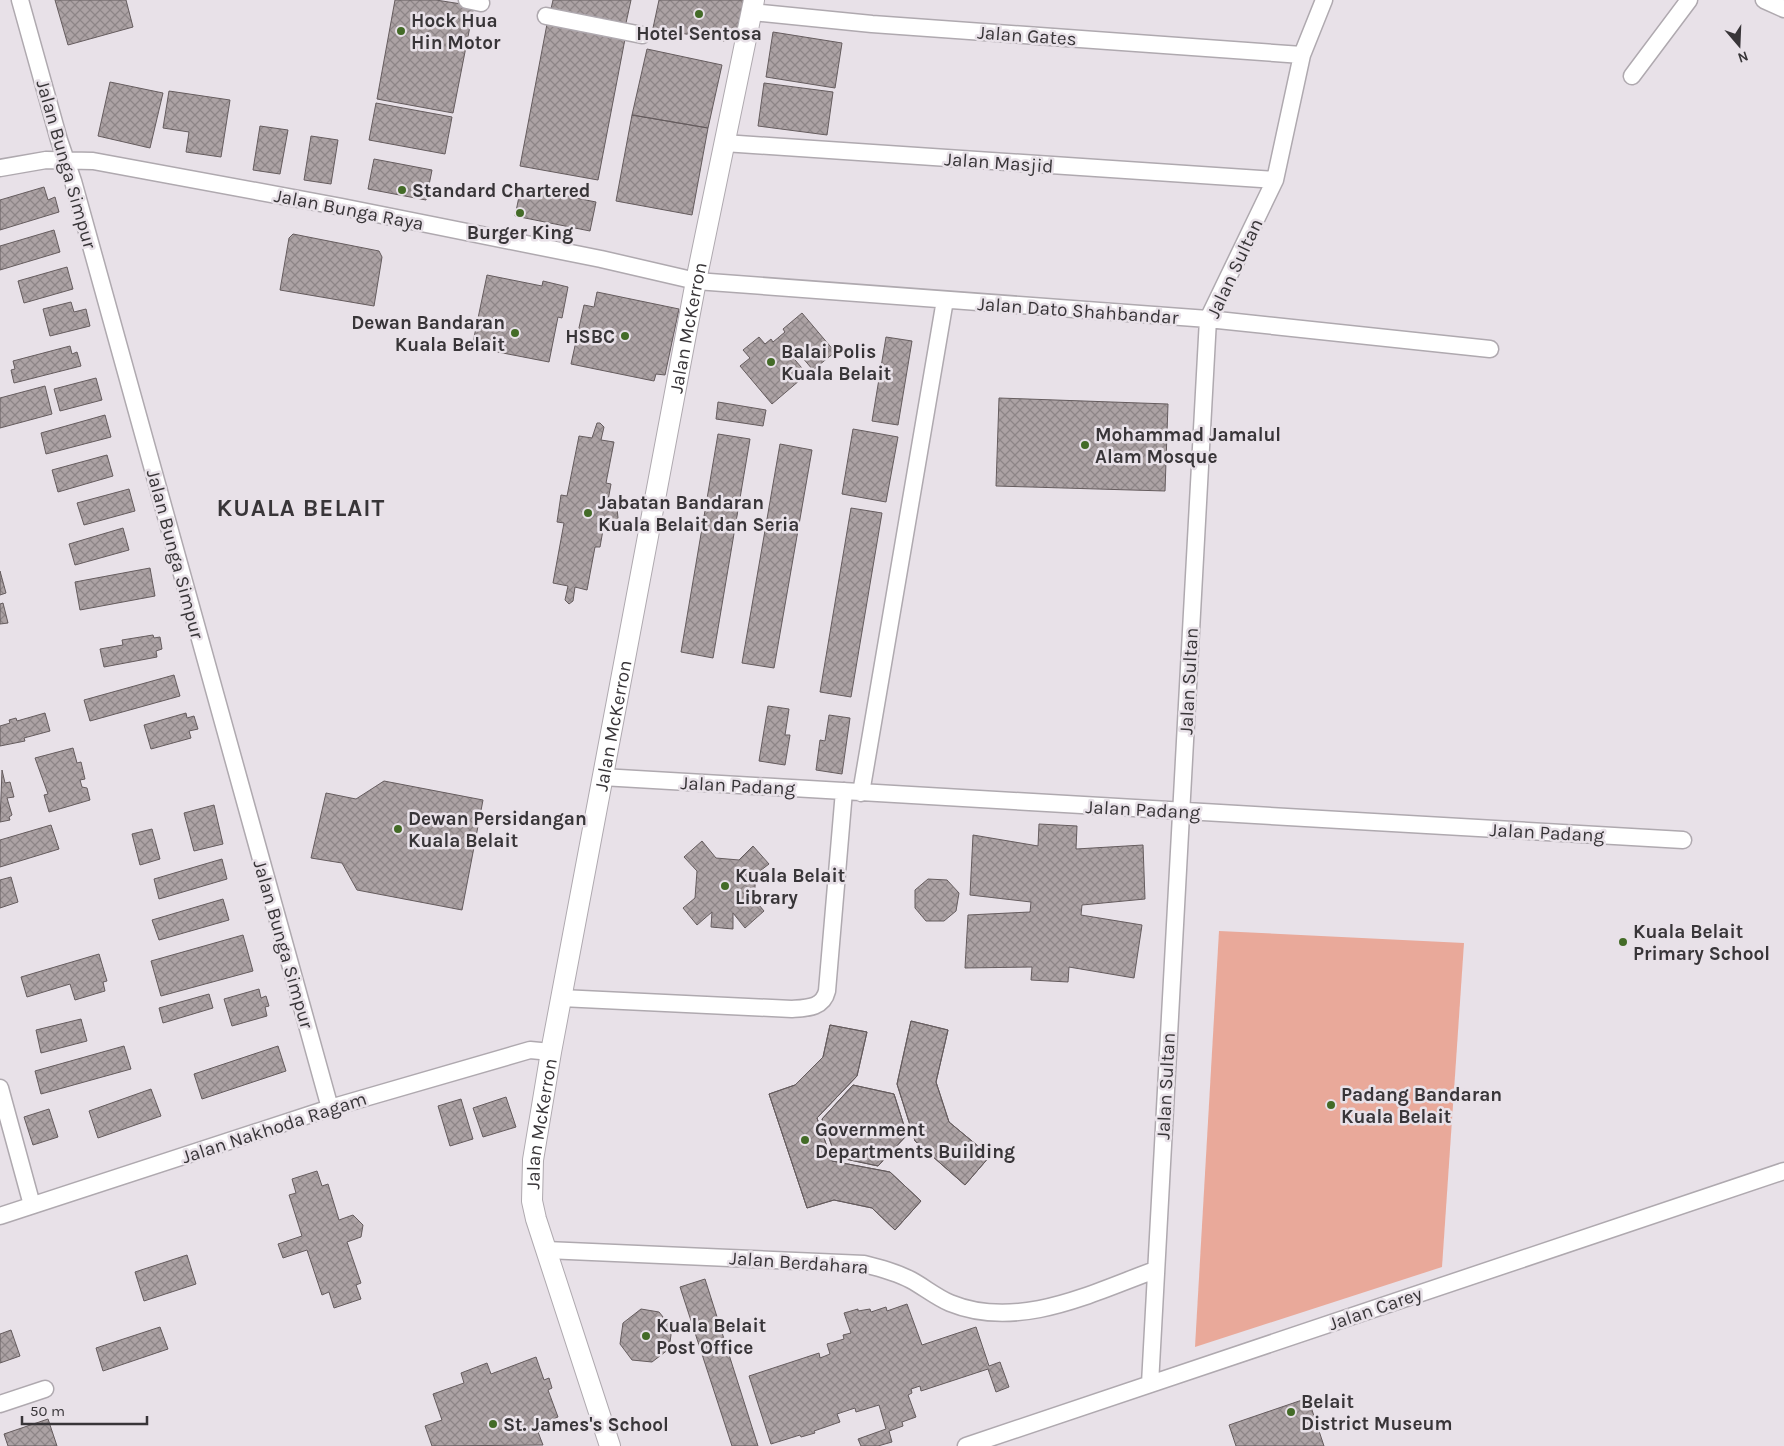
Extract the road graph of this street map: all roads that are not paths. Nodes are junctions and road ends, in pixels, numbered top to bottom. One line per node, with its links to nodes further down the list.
1 (20, 0): 12 (street, Jalan Bunga Simpur)
2 (1324, 0): 9 (street, Jalan Sultan)
3 (1689, 0): 10 (street)
4 (1764, 0): 6 (street)
5 (753, 6): 9 (street, Jalan Gates); 11 (main road, Jalan McKerron)
6 (1784, 9)
7 (546, 16): 8 (street)
8 (642, 35)
9 (1302, 56): 14 (street, Jalan Sultan)
10 (1632, 76)
11 (724, 143): 14 (street, Jalan Masjid); 15 (main road, Jalan McKerron)
12 (66, 160): 13 (street, Jalan Bunga Raya); 15 (street, Jalan Bunga Raya); 27 (street, Jalan Bunga Simpur)
13 (0, 168)
14 (1275, 180): 17 (street, Jalan Sultan)
15 (696, 281): 16 (street, Jalan Dato Shahbandar); 19 (main road, Jalan McKerron)
16 (945, 300): 17 (street, Jalan Dato Shahbandar); 21 (street)
17 (1208, 319): 18 (street, Jalan Dato Shahbandar); 22 (street, Jalan Sultan)
18 (1490, 349)
19 (602, 777): 20 (street, Jalan Padang); 24 (main road, Jalan McKerron)
20 (844, 791): 21 (street, Jalan Padang); 24 (street)
21 (862, 793): 22 (street, Jalan Padang)
22 (1180, 811): 23 (street, Jalan Padang); 32 (street, Jalan Sultan)
23 (1683, 840)
24 (561, 998): 25 (main road, Jalan McKerron)
25 (551, 1052): 27 (street, Jalan Nakhoda Ragam); 31 (main road, Jalan McKerron)
26 (0, 1088): 29 (street)
27 (330, 1108): 29 (street, Jalan Nakhoda Ragam)
28 (1784, 1171): 33 (street, Jalan Carey)
29 (32, 1205): 30 (street, Jalan Nakhoda Ragam)
30 (0, 1216)
31 (546, 1250): 32 (street, Jalan Berdahara); 36 (main road, Jalan McKerron)
32 (1155, 1270): 33 (street, Jalan Sultan)
33 (1150, 1384): 37 (street, Jalan Carey)
34 (45, 1389): 35 (street)
35 (0, 1404)
36 (610, 1446)
37 (966, 1446)

